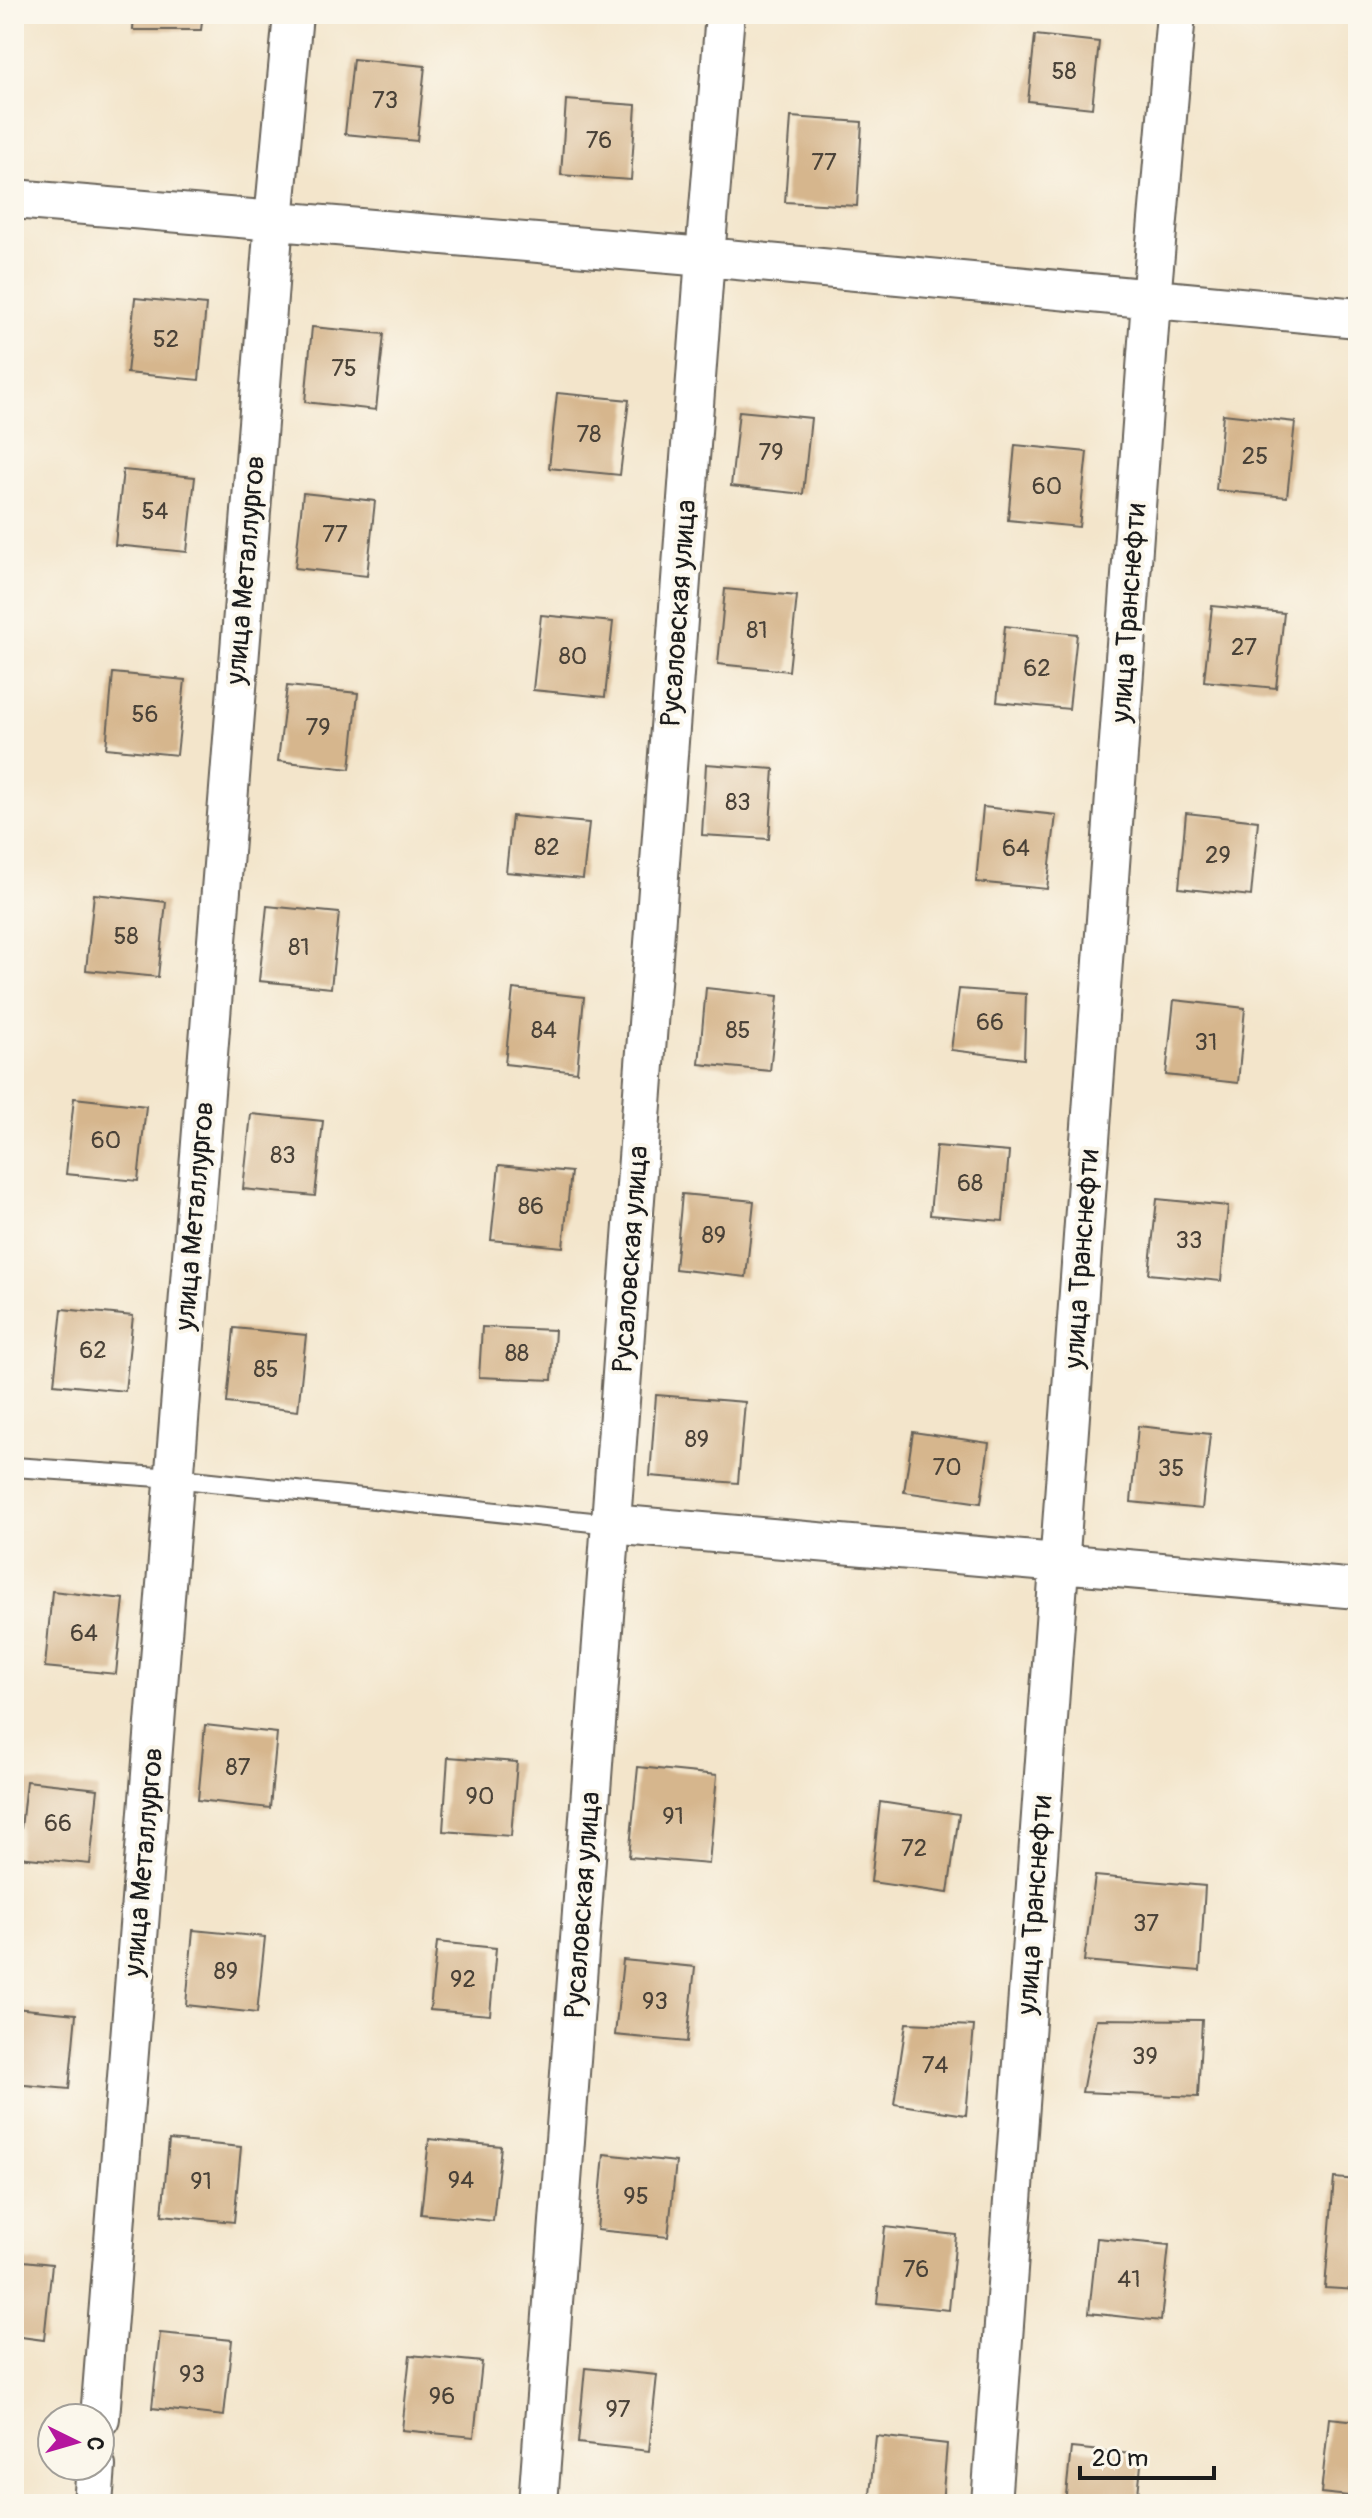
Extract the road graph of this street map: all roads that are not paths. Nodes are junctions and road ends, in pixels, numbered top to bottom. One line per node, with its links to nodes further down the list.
1 (293, 14): 5 (street, улица Металлургов)
2 (725, 14): 6 (street, Русаловская улица)
3 (1176, 14): 7 (street, улица Транснефти)
4 (14, 199): 5 (street)
5 (274, 221): 6 (street); 10 (street, улица Металлургов)
6 (705, 257): 7 (street); 11 (street, Русаловская улица)
7 (1151, 300): 8 (street); 12 (street, улица Транснефти)
8 (1358, 318)
9 (14, 1467): 10 (lane)
10 (174, 1478): 11 (lane); 14 (street, улица Металлургов)
11 (611, 1524): 12 (street); 17 (street, Русаловская улица)
12 (1060, 1563): 13 (street); 18 (street, улица Транснефти)
13 (1358, 1589)
14 (101, 2402)
15 (95, 2482): 16 (street)
16 (93, 2504)
17 (538, 2504)
18 (991, 2504)

